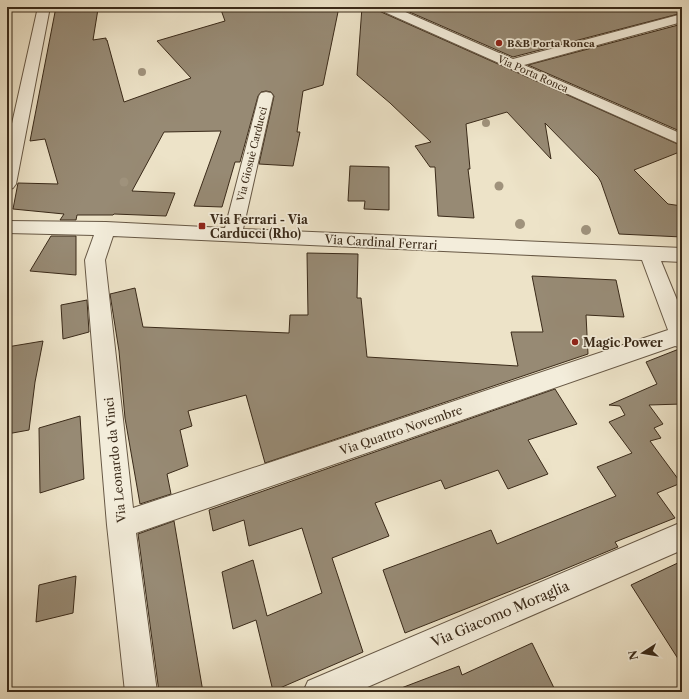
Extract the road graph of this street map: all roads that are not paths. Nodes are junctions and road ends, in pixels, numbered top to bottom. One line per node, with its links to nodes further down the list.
1 (44, 7): 7 (street)
2 (384, 7): 4 (street, Via Porta Ronca)
3 (682, 18): 4 (street)
4 (511, 64): 6 (street, Via Porta Ronca)
5 (266, 96): 10 (street, Via Giosuè Carducci)
6 (682, 140)
7 (7, 184)
8 (7, 227): 9 (street, Via Cardinal Ferrari)
9 (106, 230): 10 (street, Via Cardinal Ferrari); 14 (street, Via Leonardo da Vinci)
10 (232, 235): 11 (street, Via Cardinal Ferrari)
11 (649, 254): 12 (street, Via Cardinal Ferrari); 13 (street)
12 (682, 255)
13 (681, 337): 14 (street, Via Quattro Novembre)
14 (121, 526): 16 (street, Via Leonardo da Vinci)
15 (682, 536): 17 (street, Via Giacomo Moraglia)
16 (141, 692)
17 (319, 692)

